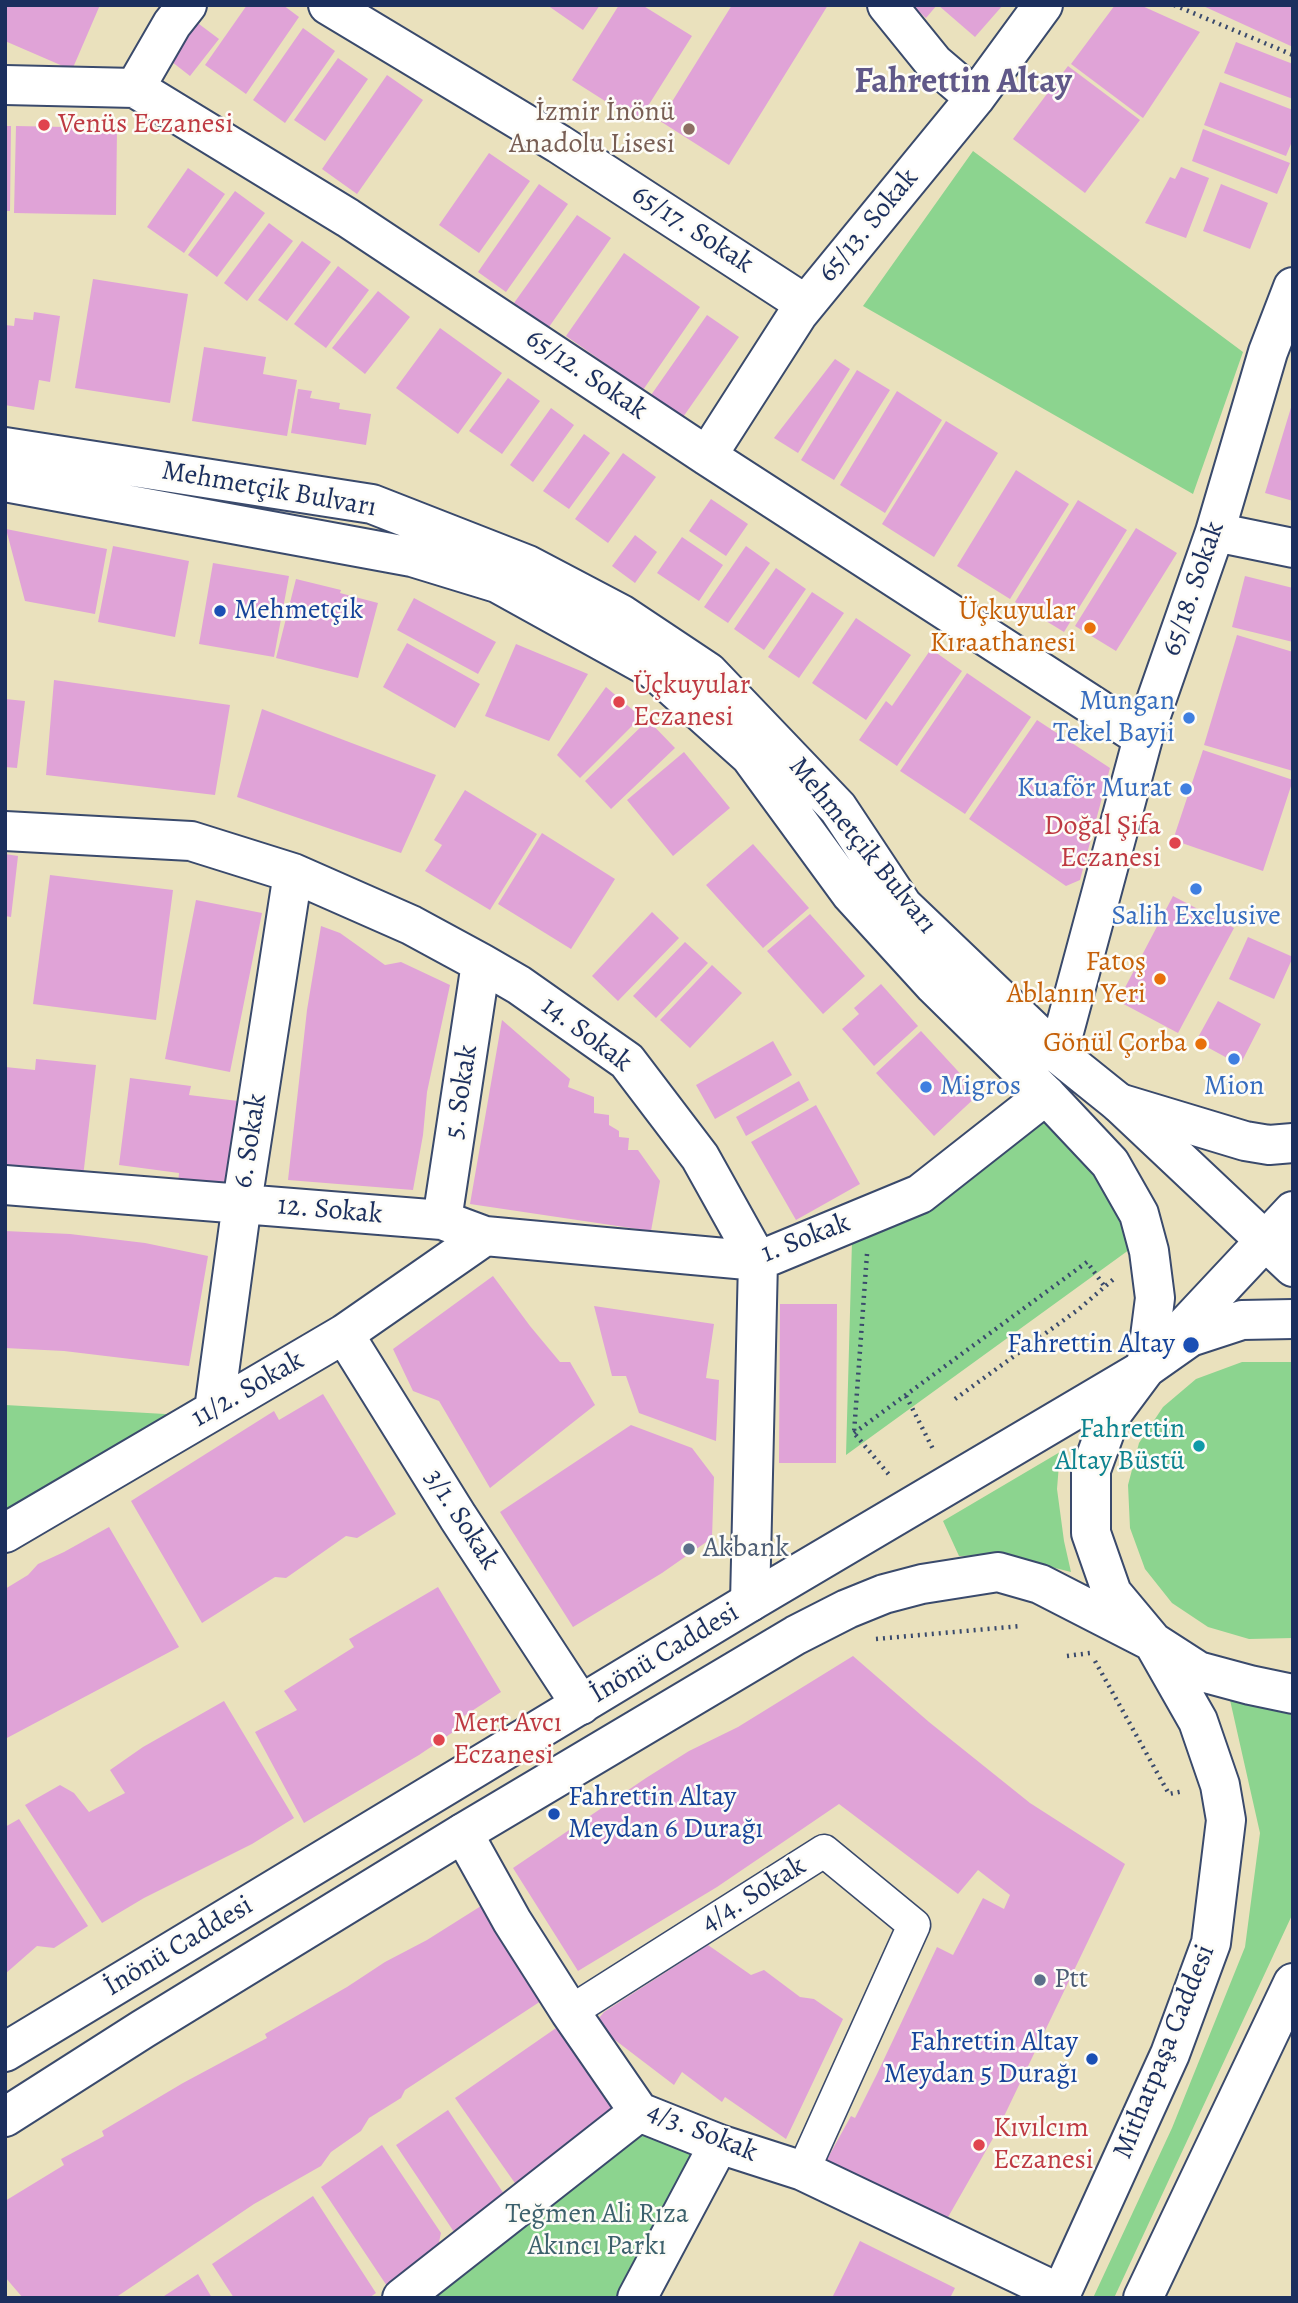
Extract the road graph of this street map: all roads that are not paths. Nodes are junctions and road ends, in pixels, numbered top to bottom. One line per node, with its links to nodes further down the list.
1 (187, 5): 6 (street)
2 (328, 5): 9 (street, 65/17. Sokak)
3 (887, 5): 7 (street)
4 (1043, 5): 7 (street, 65/13. Sokak)
5 (5, 85): 6 (street)
6 (135, 88): 11 (street, 65/12. Sokak)
7 (975, 98): 9 (street, 65/13. Sokak)
8 (1293, 287): 13 (street, 65/18. Sokak)
9 (805, 304): 11 (street, 65/13. Sokak)
10 (5, 447): 19 (street, Mehmetçik Bulvarı)
11 (707, 456): 15 (street, 65/12. Sokak)
12 (5, 482): 20 (street, Mehmetçik Bulvarı)
13 (1215, 532): 14 (street); 15 (street, 65/18. Sokak)
14 (1293, 548)
15 (1143, 738): 19 (street, 65/18. Sokak)
16 (5, 831): 17 (street, 14. Sokak)
17 (293, 873): 18 (street, 14. Sokak); 24 (street, 6. Sokak)
18 (481, 963): 26 (street, 5. Sokak); 29 (street, 14. Sokak)
19 (1058, 1054): 21 (street, Mehmetçik Bulvarı)
20 (1046, 1095): 29 (street, 1. Sokak); 33 (street, Mehmetçik Bulvarı)
21 (1119, 1103): 22 (street); 28 (street, Mehmetçik Bulvarı)
22 (1293, 1143)
23 (5, 1185): 24 (street, 12. Sokak)
24 (242, 1203): 26 (street, 12. Sokak); 34 (street, 6. Sokak)
25 (1293, 1211): 28 (street)
26 (442, 1220): 27 (street, 12. Sokak)
27 (485, 1236): 29 (street, 1. Sokak); 32 (street, 11/2. Sokak)
28 (1264, 1241): 30 (street, Mehmetçik Bulvarı); 33 (street)
29 (758, 1261): 36 (street)
30 (1293, 1267)
31 (1293, 1319): 33 (street)
32 (344, 1334): 34 (street, 11/2. Sokak); 39 (street, 3/1. Sokak)
33 (1146, 1368): 36 (street, İnönü Caddesi); 37 (street)
34 (214, 1410): 35 (street, 11/2. Sokak)
35 (5, 1534)
36 (750, 1602): 39 (street, İnönü Caddesi)
37 (1153, 1642): 38 (street); 40 (street, İnönü Caddesi); 48 (street, Mithatpaşa Caddesi)
38 (1293, 1694)
39 (582, 1705): 43 (street, İnönü Caddesi)
40 (463, 1833): 42 (street, 4/3. Sokak); 45 (street, İnönü Caddesi)
41 (1293, 1983): 51 (street)
42 (570, 2012): 44 (street, 4/3. Sokak); 47 (street, 4/4. Sokak)
43 (5, 2052)
44 (639, 2112): 46 (street, 4/3. Sokak); 49 (street)
45 (5, 2117)
46 (719, 2144): 47 (street, 4/3. Sokak); 50 (street)
47 (803, 2171): 48 (street, 4/3. Sokak)
48 (1060, 2296)
49 (402, 2298)
50 (637, 2298)
51 (1143, 2298)

